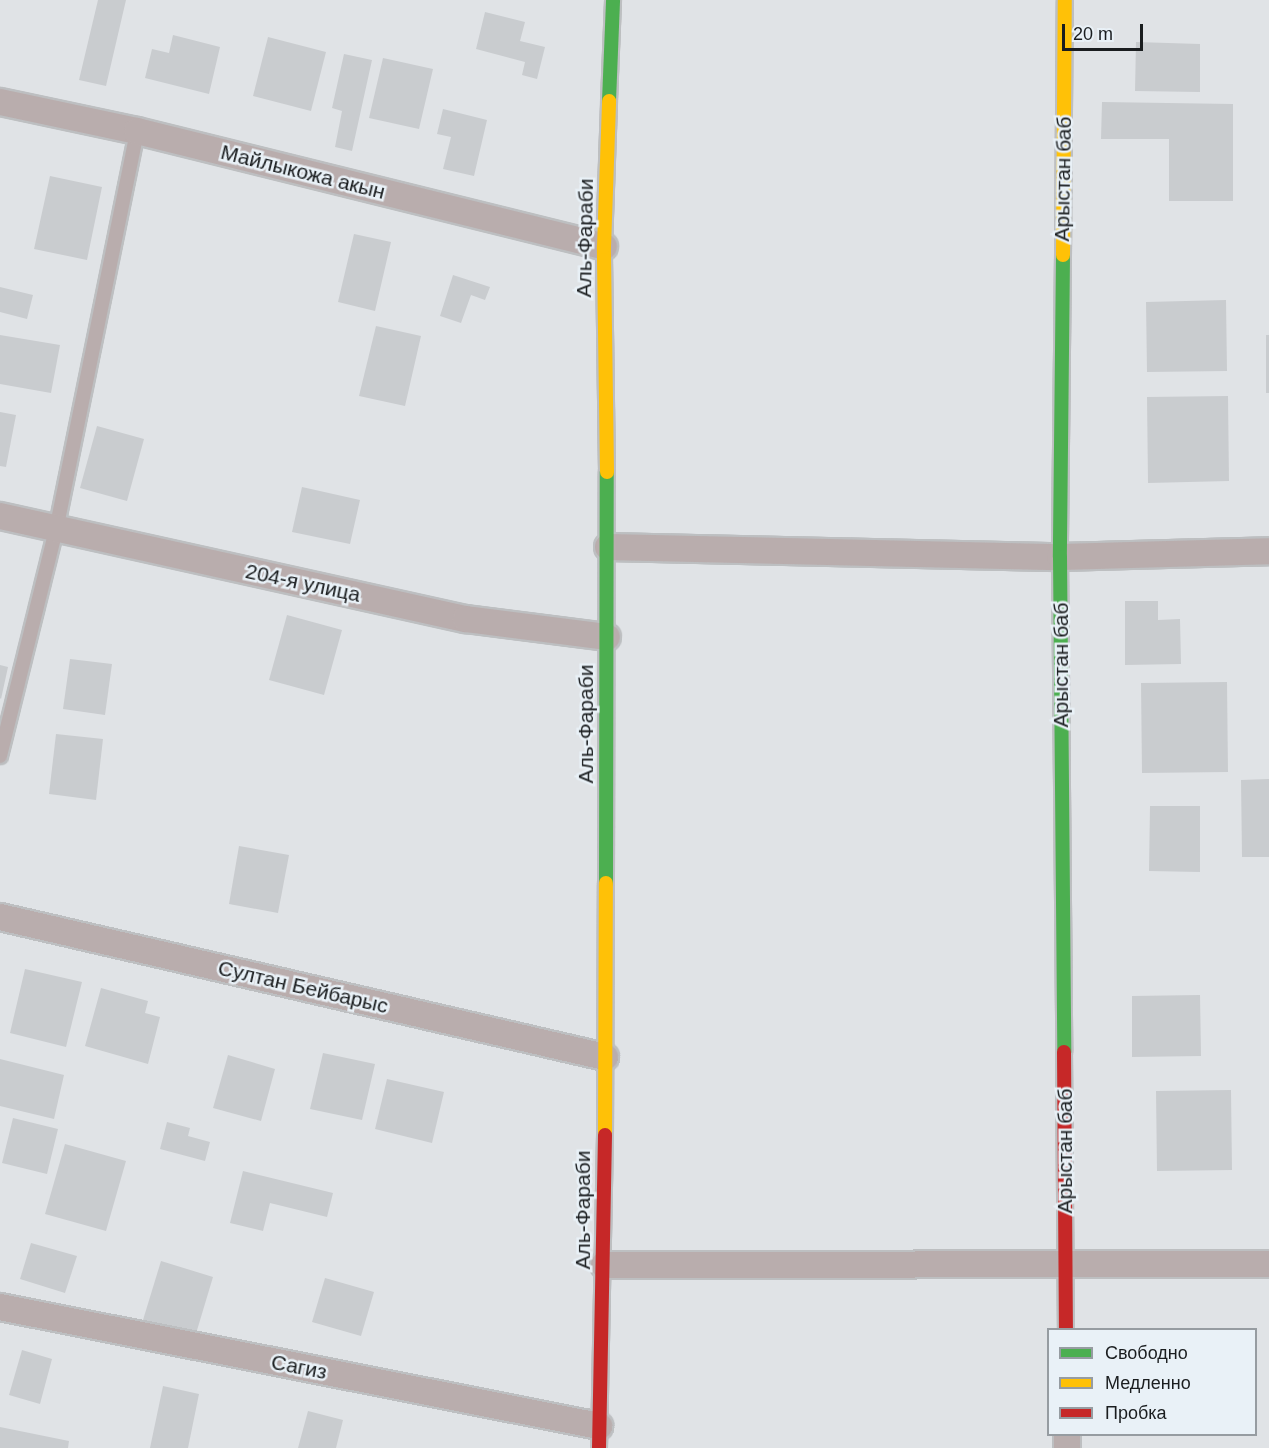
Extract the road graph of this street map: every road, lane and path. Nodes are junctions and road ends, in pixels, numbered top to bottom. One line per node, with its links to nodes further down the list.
1 (613, 0): 5 (street, Аль-Фараби)
2 (1065, 0): 10 (street, Арыстан баб)
3 (0, 102): 4 (street, Майлыкожа акын)
4 (137, 131): 5 (street, Майлыкожа акын); 7 (lane)
5 (604, 247): 8 (street, Аль-Фараби)
6 (0, 516): 7 (street, 204-я улица)
7 (56, 530): 11 (street, 204-я улица); 12 (lane)
8 (608, 547): 10 (street); 11 (street, Аль-Фараби)
9 (1269, 551): 10 (street)
10 (1060, 557): 15 (street, Арыстан баб)
11 (608, 637): 14 (street, Аль-Фараби)
12 (0, 756)
13 (0, 917): 14 (street, Султан Бейбарыс)
14 (605, 1056): 17 (street, Аль-Фараби)
15 (1065, 1264): 16 (street); 17 (street); 19 (street, Арыстан баб)
16 (1269, 1264)
17 (604, 1265): 20 (street, Аль-Фараби)
18 (0, 1307): 20 (street, Сагиз)
19 (1066, 1328)
20 (598, 1437)

